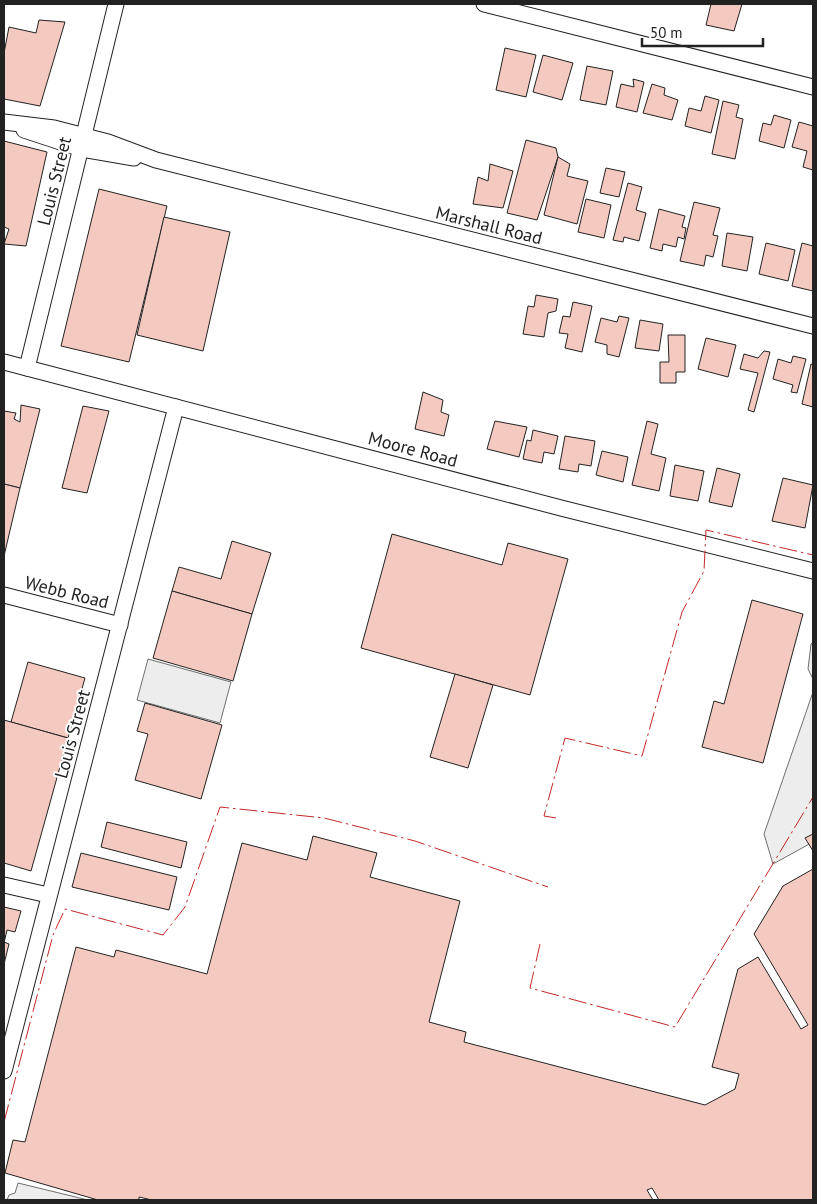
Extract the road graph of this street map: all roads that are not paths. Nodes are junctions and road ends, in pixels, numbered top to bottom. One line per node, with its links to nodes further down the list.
1 (116, 4): 5 (street, Louis Street)
2 (484, 4): 3 (street)
3 (813, 87)
4 (4, 122): 5 (street, Marshall Road)
5 (83, 142): 6 (street, Marshall Road); 8 (street, Louis Street)
6 (813, 326)
7 (4, 362): 8 (street, Moore Road)
8 (27, 368): 9 (street, Moore Road)
9 (176, 407): 10 (street, Moore Road); 12 (street, Louis Street)
10 (813, 570)
11 (4, 595): 12 (street, Webb Road)
12 (120, 625): 14 (street, Louis Street)
13 (4, 884): 14 (street)
14 (48, 896): 15 (street, Louis Street)
15 (10, 1017): 16 (street, Louis Street)
16 (4, 1071)

